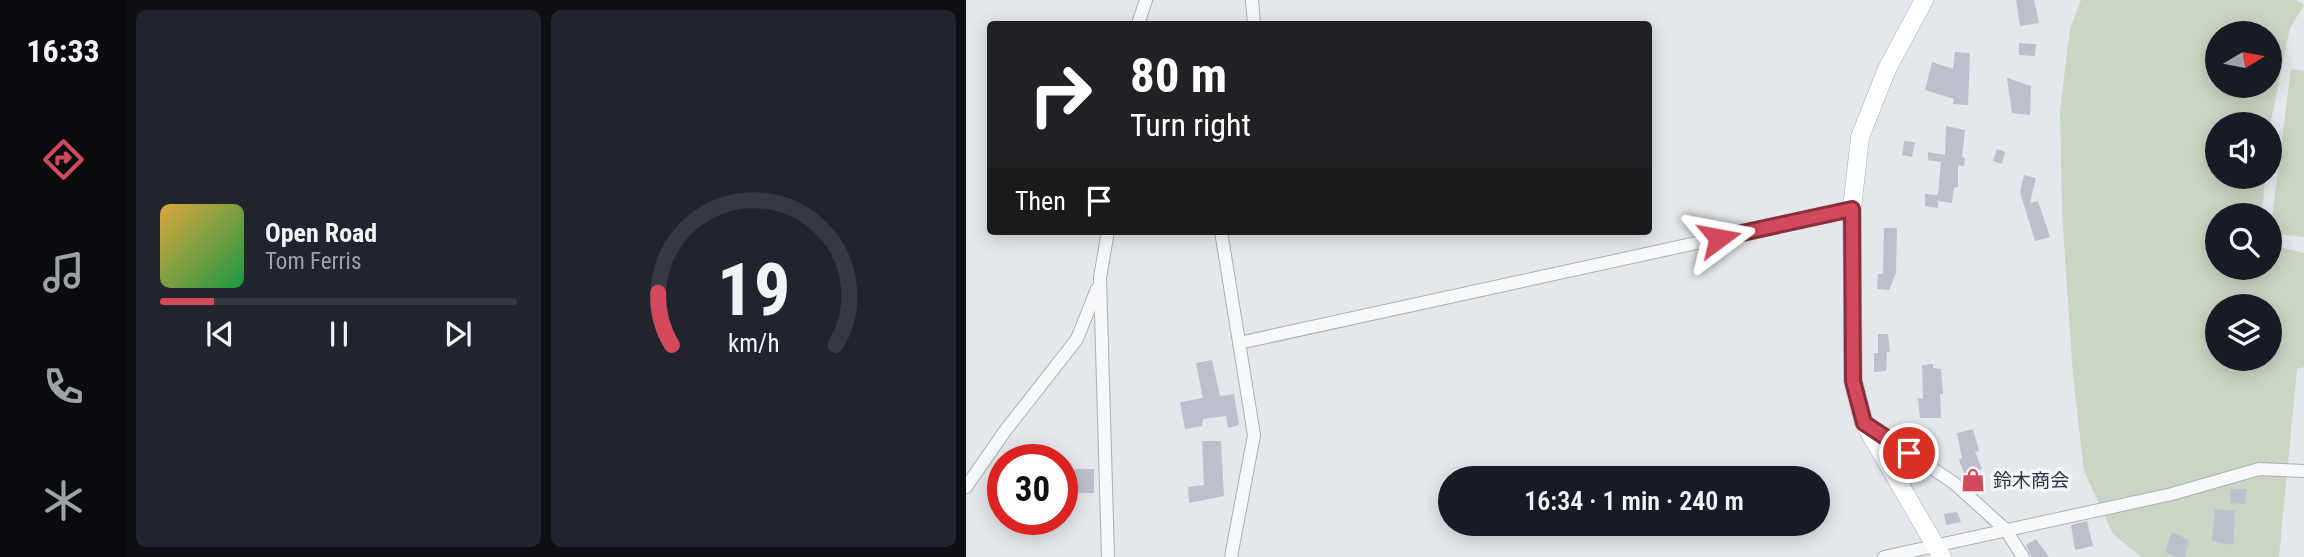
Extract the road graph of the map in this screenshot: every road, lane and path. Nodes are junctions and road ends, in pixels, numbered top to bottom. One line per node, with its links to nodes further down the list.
1 (1146, 0): 4 (street)
2 (1252, 0): 5 (street)
3 (1924, 0): 6 (street)
4 (1139, 21)
5 (1254, 21)
6 (1852, 209): 10 (street); 11 (street)
7 (1107, 235): 9 (street)
8 (1223, 235): 10 (street)
9 (1100, 278): 13 (street); 16 (street)
10 (1239, 343): 17 (street)
11 (1864, 423): 14 (street); 15 (street)
12 (2304, 471): 14 (street)
13 (966, 487)
14 (2006, 530): 15 (street); 19 (street)
15 (1939, 552): 18 (street)
16 (1108, 557)
17 (1231, 557)
18 (1884, 557)
19 (2023, 557)

